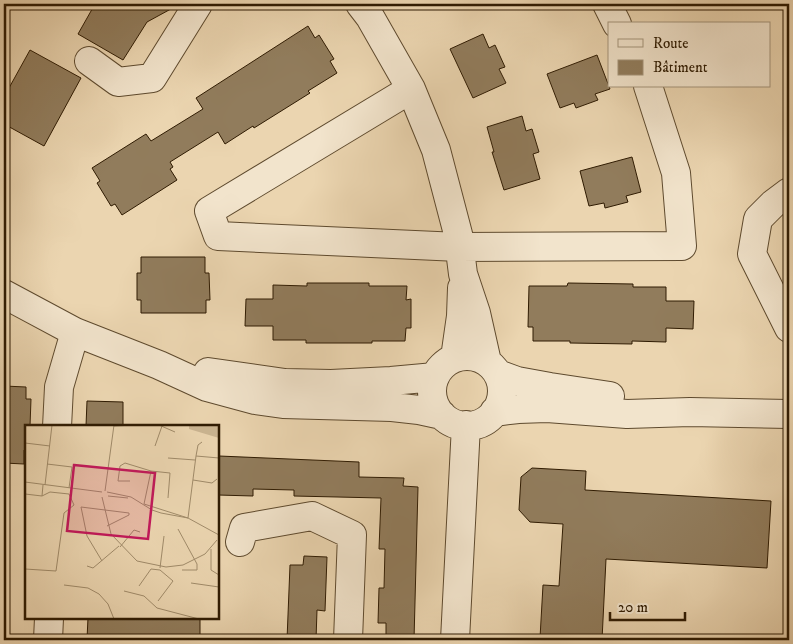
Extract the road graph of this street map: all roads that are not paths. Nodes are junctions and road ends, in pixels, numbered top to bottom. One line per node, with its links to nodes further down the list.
1 (198, 4): 5 (street)
2 (360, 4): 6 (street)
3 (607, 4): 4 (street)
4 (616, 22)
5 (89, 61)
6 (411, 88): 9 (street); 9 (street)
7 (649, 88): 9 (street)
8 (789, 192): 13 (street)
9 (459, 247): 10 (street)
10 (463, 274): 15 (street); 17 (street)
11 (4, 294): 14 (street)
12 (4, 315): 14 (street)
13 (789, 328)
14 (74, 332): 16 (street); 23 (street)
15 (454, 358): 17 (street); 18 (street)
16 (159, 365): 18 (street); 22 (street)
17 (492, 368): 19 (street); 20 (street)
18 (435, 377): 22 (street)
19 (494, 412): 20 (street); 22 (street)
20 (690, 412): 21 (street)
21 (789, 414)
22 (454, 420): 28 (street)
23 (57, 425)
24 (240, 542): 27 (street)
25 (49, 619): 26 (street)
26 (48, 640)
27 (348, 640)
28 (455, 640)

